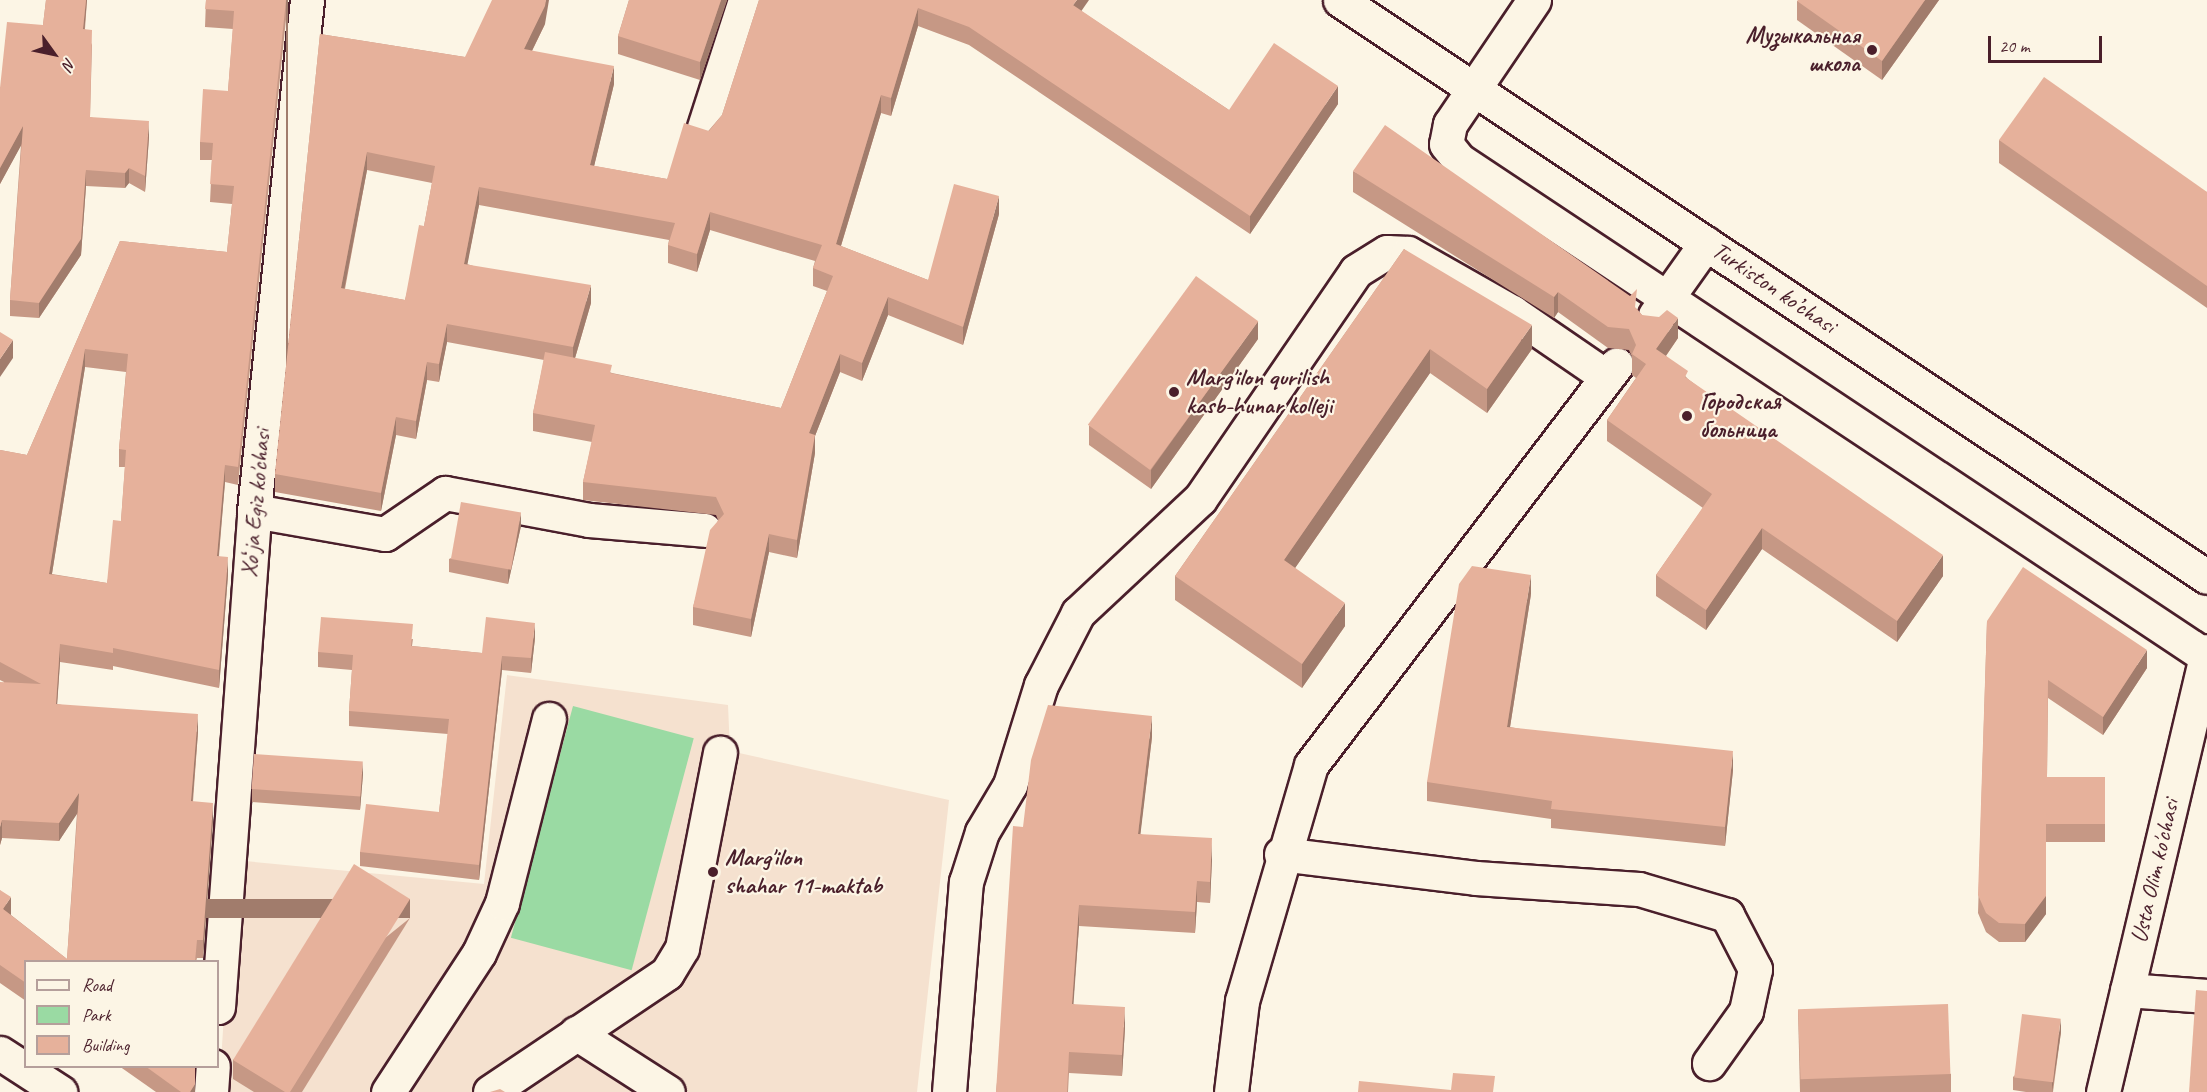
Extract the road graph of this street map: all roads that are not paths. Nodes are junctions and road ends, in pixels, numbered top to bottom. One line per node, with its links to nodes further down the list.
1 (307, 0): 9 (street, Xoʻja Egiz ko'chasi)
2 (745, 0): 6 (street)
3 (1340, 0): 5 (street, Turkiston ko’chasi)
4 (1534, 0): 5 (street)
5 (1474, 89): 7 (street, Turkiston ko’chasi); 8 (street)
6 (704, 127)
7 (1706, 243): 8 (street); 11 (street, Turkiston ko’chasi)
8 (1660, 309): 12 (street)
9 (254, 511): 10 (street); 17 (street, Xoʻja Egiz ko'chasi)
10 (705, 530)
11 (2207, 577)
12 (2206, 655): 16 (street, Usta Olim ko'chasi)
13 (549, 719): 25 (street)
14 (720, 753): 19 (street)
15 (1281, 854): 21 (street); 28 (street); 29 (street)
16 (2127, 990): 18 (street); 30 (street, Usta Olim ko'chasi)
17 (219, 993)
18 (2207, 996)
19 (576, 1033): 26 (street); 27 (street)
20 (0, 1053): 23 (street)
21 (1709, 1063)
22 (213, 1068): 24 (street)
23 (60, 1092)
24 (211, 1092)
25 (388, 1092)
26 (490, 1092)
27 (668, 1092)
28 (949, 1092)
29 (1231, 1092)
30 (2103, 1092)

